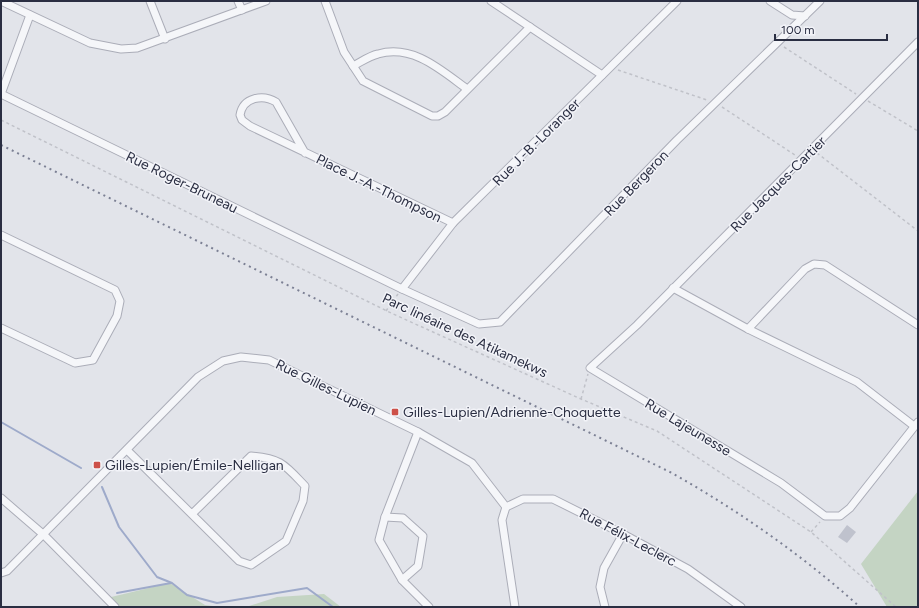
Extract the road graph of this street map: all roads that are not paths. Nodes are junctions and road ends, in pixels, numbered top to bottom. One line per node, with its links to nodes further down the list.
1 (1, 1): 11 (street)
2 (150, 1): 14 (street)
3 (238, 1): 10 (street)
4 (266, 1): 10 (street)
5 (326, 1): 16 (street)
6 (491, 1): 13 (street)
7 (677, 1): 17 (street, Rue J.-B.-Loranger)
8 (770, 1): 12 (street)
9 (820, 1): 12 (street, Rue Bergeron)
10 (242, 10): 14 (street)
11 (30, 15): 14 (street); 23 (street, Rue Roger-Bruneau)
12 (805, 16): 24 (street, Rue Bergeron)
13 (530, 27): 17 (street); 18 (street)
14 (165, 39)
15 (918, 42): 22 (street, Rue Jacques-Cartier)
16 (353, 66): 18 (street); 18 (street)
17 (602, 75): 20 (street, Rue J.-B.-Loranger)
18 (467, 89)
19 (305, 153): 19 (street, Place J.-A.-Thompson); 20 (street, Place J.-A.-Thompson)
20 (453, 223): 23 (street, Rue J.-B.-Loranger)
21 (1, 235): 26 (street)
22 (673, 288): 27 (street); 28 (street, Rue Jacques-Cartier)
23 (402, 289): 24 (street, Rue Roger-Bruneau)
24 (440, 306)
25 (918, 325): 27 (street)
26 (1, 328)
27 (748, 329): 29 (street)
28 (590, 368): 29 (street, Rue Lajeunesse)
29 (916, 424)
30 (418, 432): 31 (street, Rue Gilles-Lupien); 33 (street, Rue Gilles-Lupien); 35 (street)
31 (127, 450): 34 (street); 37 (street, Rue Gilles-Lupien)
32 (1, 498): 37 (street)
33 (506, 507): 36 (street, Rue Félix-Leclerc); 42 (street)
34 (192, 514): 34 (street)
35 (385, 517): 39 (street); 39 (street)
36 (623, 534): 43 (street); 44 (street, Rue Félix-Leclerc)
37 (44, 535): 38 (street, Rue Gilles-Lupien); 40 (street)
38 (1, 573)
39 (402, 580): 41 (street)
40 (115, 607)
41 (429, 607)
42 (515, 607)
43 (605, 607)
44 (741, 607)

